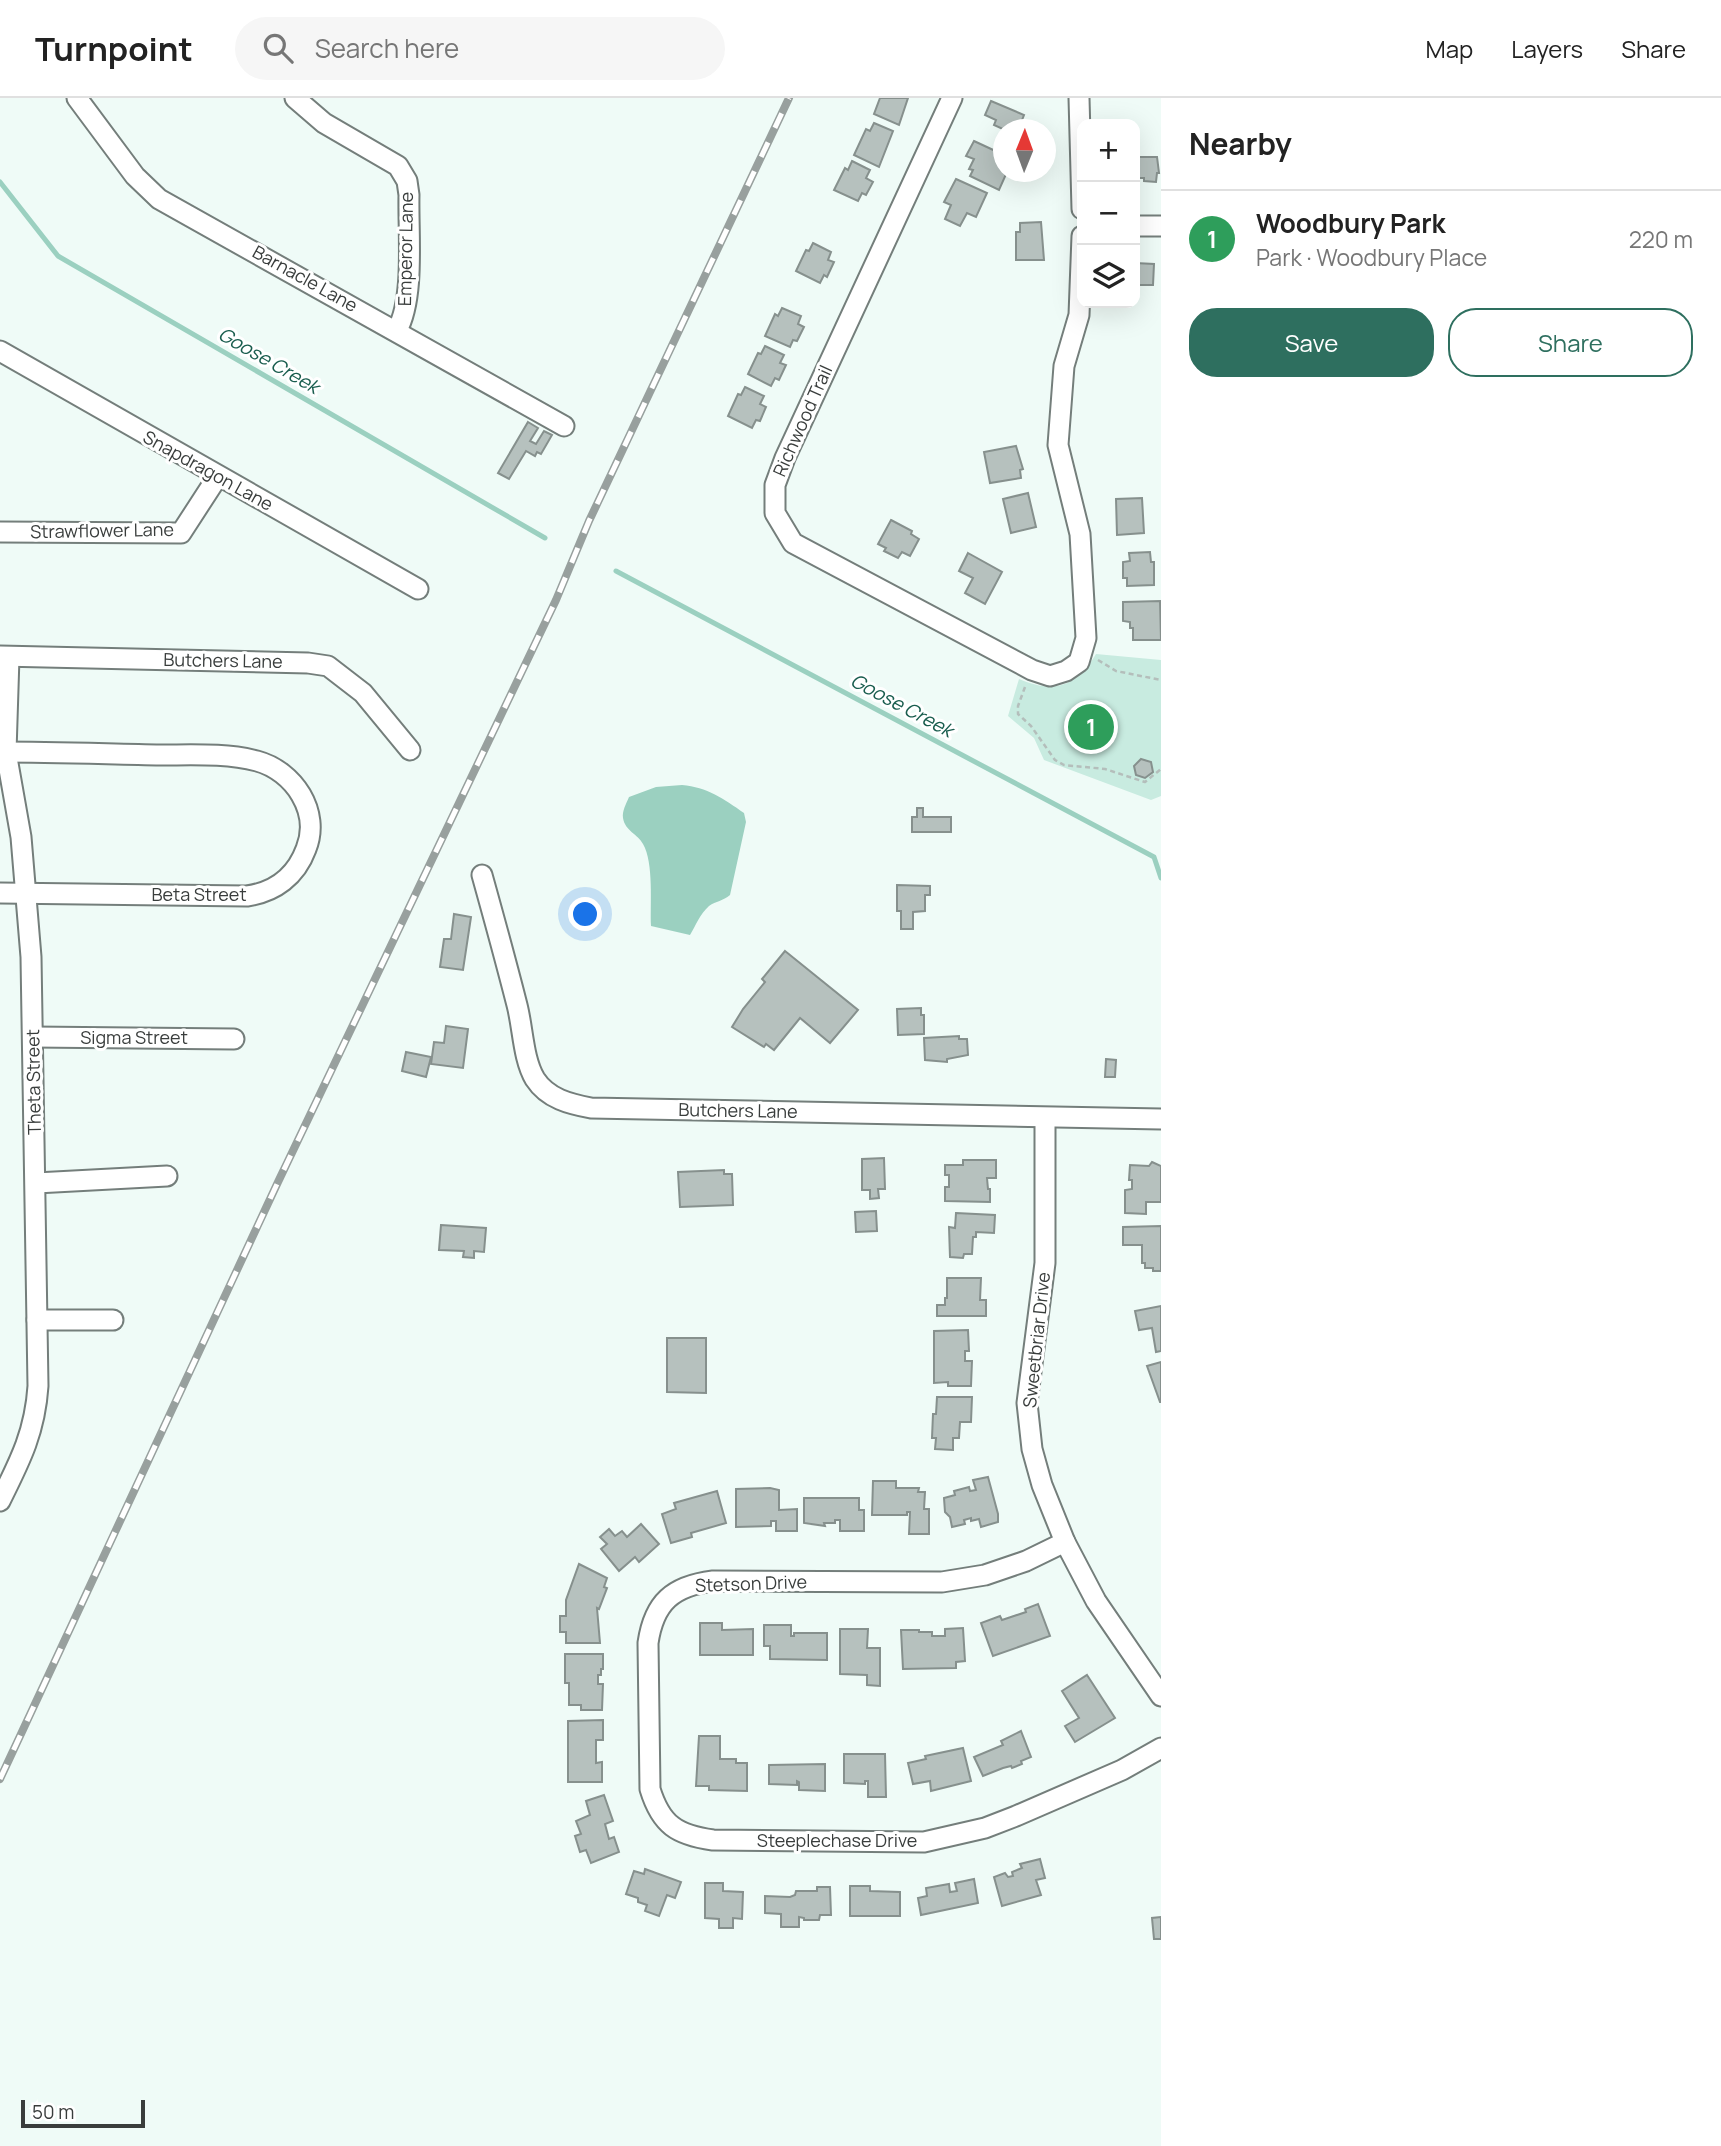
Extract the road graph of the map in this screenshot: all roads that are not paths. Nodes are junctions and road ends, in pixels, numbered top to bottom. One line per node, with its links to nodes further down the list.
1 (77, 98): 9 (street, Barnacle Lane)
2 (295, 98): 9 (street, Emperor Lane)
3 (952, 98): 8 (street, Richwood Trail)
4 (1079, 98): 5 (street)
5 (1081, 182)
6 (1140, 226): 7 (street)
7 (1161, 226)
8 (1082, 245)
9 (397, 330): 11 (street, Barnacle Lane)
10 (0, 351): 12 (street, Snapdragon Lane)
11 (564, 426)
12 (218, 476): 13 (street, Strawflower Lane); 14 (street, Snapdragon Lane)
13 (0, 531)
14 (418, 589)
15 (5, 657): 16 (street, Butchers Lane); 17 (street, Theta Street)
16 (411, 750)
17 (3, 752): 20 (street, Theta Street); 20 (street, Beta Street)
18 (482, 875): 23 (street, Butchers Lane)
19 (0, 893): 20 (street, Beta Street)
20 (27, 893): 21 (street, Theta Street)
21 (33, 1037): 22 (street, Sigma Street); 26 (street, Theta Street)
22 (234, 1039)
23 (1045, 1118): 24 (street, Butchers Lane); 30 (street, Sweetbriar Drive)
24 (1161, 1119)
25 (167, 1176): 26 (street)
26 (36, 1183): 28 (street, Theta Street)
27 (113, 1320): 28 (street)
28 (37, 1321): 29 (street, Theta Street)
29 (0, 1501)
30 (1065, 1542): 31 (street, Sweetbriar Drive); 33 (street, Stetson Drive)
31 (1161, 1696)
32 (1161, 1748): 33 (street, Steeplechase Drive)
33 (667, 1822)

